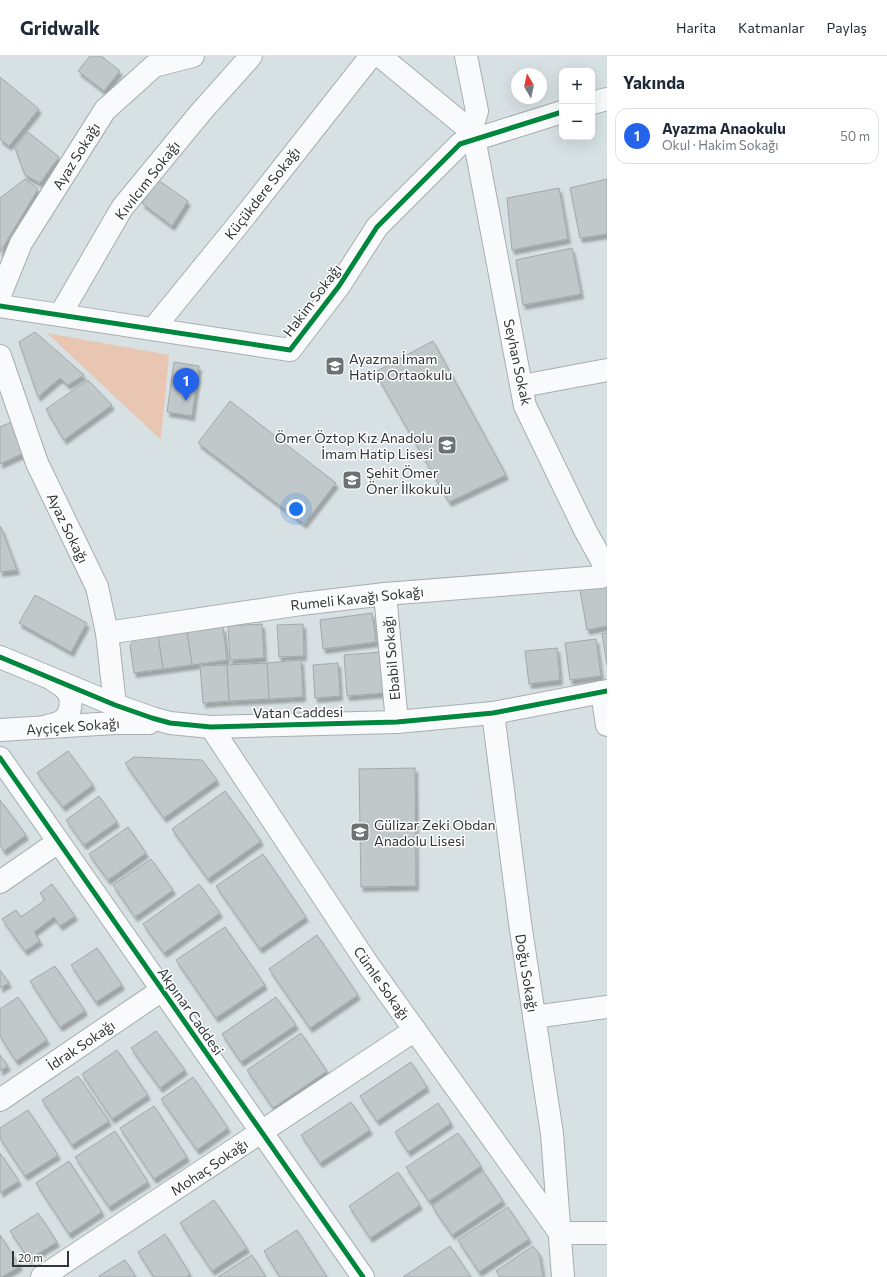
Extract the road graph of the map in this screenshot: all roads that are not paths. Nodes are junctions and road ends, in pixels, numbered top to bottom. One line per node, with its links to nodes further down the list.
1 (193, 56): 10 (street, Ayaz Sokağı)
2 (251, 56): 12 (street, Kıvılcım Sokağı)
3 (371, 56): 13 (street, Küçükdere Sokağı)
4 (380, 56): 9 (street)
5 (466, 56): 9 (street)
6 (607, 99): 7 (street)
7 (595, 102)
8 (559, 113): 9 (street, Hakim Sokağı)
9 (473, 135): 13 (street, Hakim Sokağı); 16 (street, Seyhan Sokak)
10 (0, 295)
11 (0, 306): 12 (street, Hakim Sokağı)
12 (60, 315): 13 (street, Hakim Sokağı)
13 (153, 329)
14 (0, 356): 20 (street, Ayaz Sokağı)
15 (607, 370): 16 (street)
16 (522, 386): 17 (street, Seyhan Sokak)
17 (607, 570)
18 (607, 573): 19 (street, Rumeli Kavağı Sokağı)
19 (385, 594): 20 (street, Rumeli Kavağı Sokağı); 26 (street, Ebabil Sokağı)
20 (107, 632): 24 (street, Ayaz Sokağı)
21 (0, 657): 22 (street, Vatan Caddesi)
22 (50, 678): 24 (street, Vatan Caddesi); 30 (street)
23 (604, 691): 25 (street, Vatan Caddesi); 28 (street)
24 (115, 705): 27 (street, Vatan Caddesi)
25 (493, 713): 26 (street, Vatan Caddesi); 37 (street, Doğu Sokağı)
26 (398, 722): 29 (street, Vatan Caddesi)
27 (170, 723): 29 (street, Vatan Caddesi); 30 (street, Ayçiçek Sokağı)
28 (607, 725)
29 (211, 726): 38 (street, Cümle Sokağı)
30 (38, 729): 31 (street, Ayçiçek Sokağı)
31 (0, 730)
32 (0, 758): 33 (street, Akpınar Caddesi)
33 (58, 842): 34 (street); 35 (street, Akpınar Caddesi)
34 (0, 882)
35 (162, 990): 39 (street, İdrak Sokağı); 40 (street, Akpınar Caddesi)
36 (607, 1007): 37 (street)
37 (534, 1017): 42 (street, Doğu Sokağı)
38 (415, 1030): 40 (street, Mohaç Sokağı); 42 (street, Cümle Sokağı)
39 (0, 1100)
40 (262, 1132): 43 (street, Akpınar Caddesi); 44 (street, Mohaç Sokağı)
41 (607, 1233): 42 (street)
42 (560, 1234): 45 (street, Doğu Sokağı)
43 (360, 1276)
44 (42, 1277)
45 (563, 1277)

